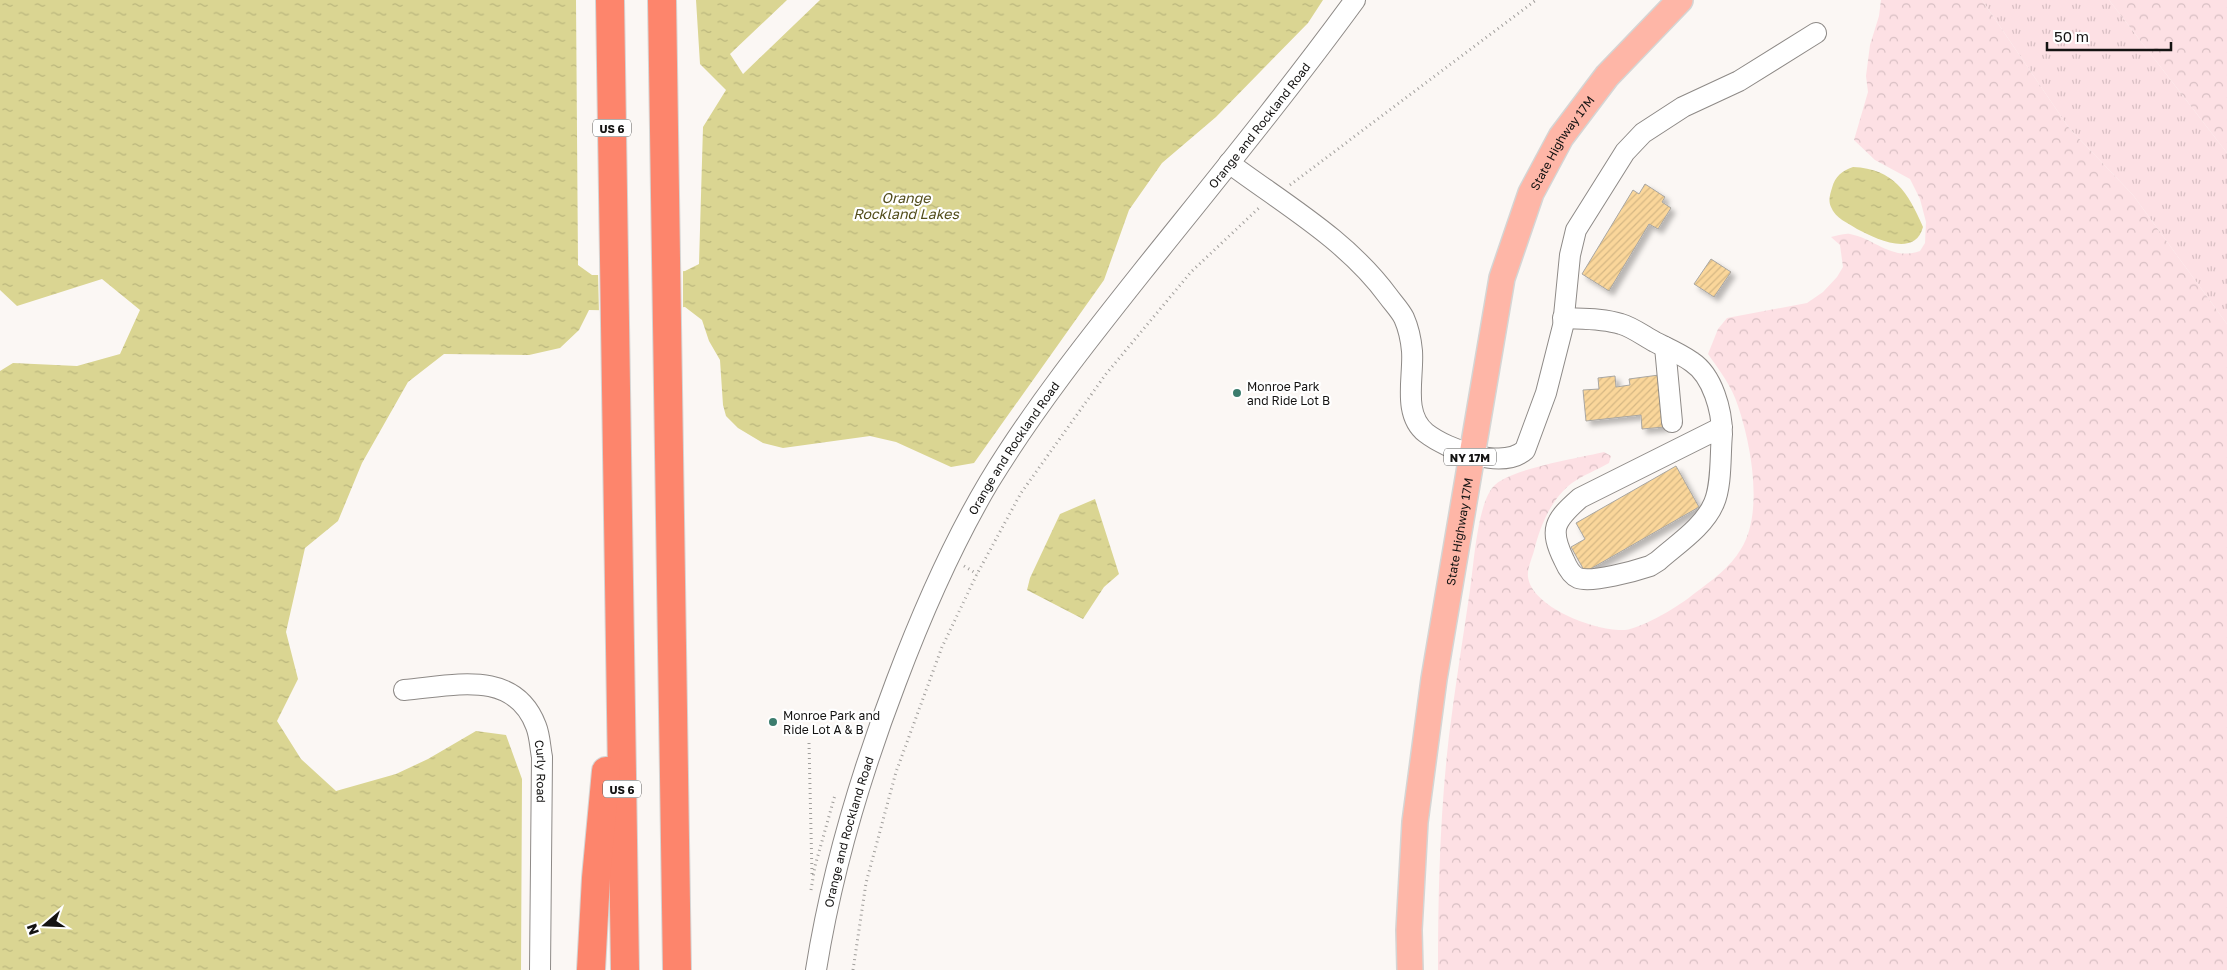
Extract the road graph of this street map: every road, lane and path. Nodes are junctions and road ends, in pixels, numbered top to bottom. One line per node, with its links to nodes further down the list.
1 (610, 0): 14 (highway, US 6)
2 (662, 0): 18 (highway)
3 (1355, 0): 7 (street, Orange and Rockland Road)
4 (1536, 0): 8 (path)
5 (1680, 0): 13 (main road, State Highway 17M / NY 17M)
6 (1816, 33): 9 (street)
7 (1229, 163): 8 (street); 24 (street, Orange and Rockland Road)
8 (1274, 196): 13 (street); 25 (path)
9 (1563, 318): 10 (street); 13 (street)
10 (1665, 347): 11 (street); 12 (street)
11 (1672, 422)
12 (1722, 427): 12 (street)
13 (1471, 454): 26 (main road, State Highway 17M / NY 17M)
14 (619, 608): 20 (highway); 21 (highway, US 6)
15 (404, 690): 19 (street, Curly Road)
16 (809, 743): 17 (path)
17 (813, 881)
18 (676, 921): 22 (highway); 23 (highway)
19 (540, 970)
20 (591, 970)
21 (625, 970)
22 (677, 970)
23 (683, 970)
24 (816, 970)
25 (853, 970)
26 (1410, 970)

